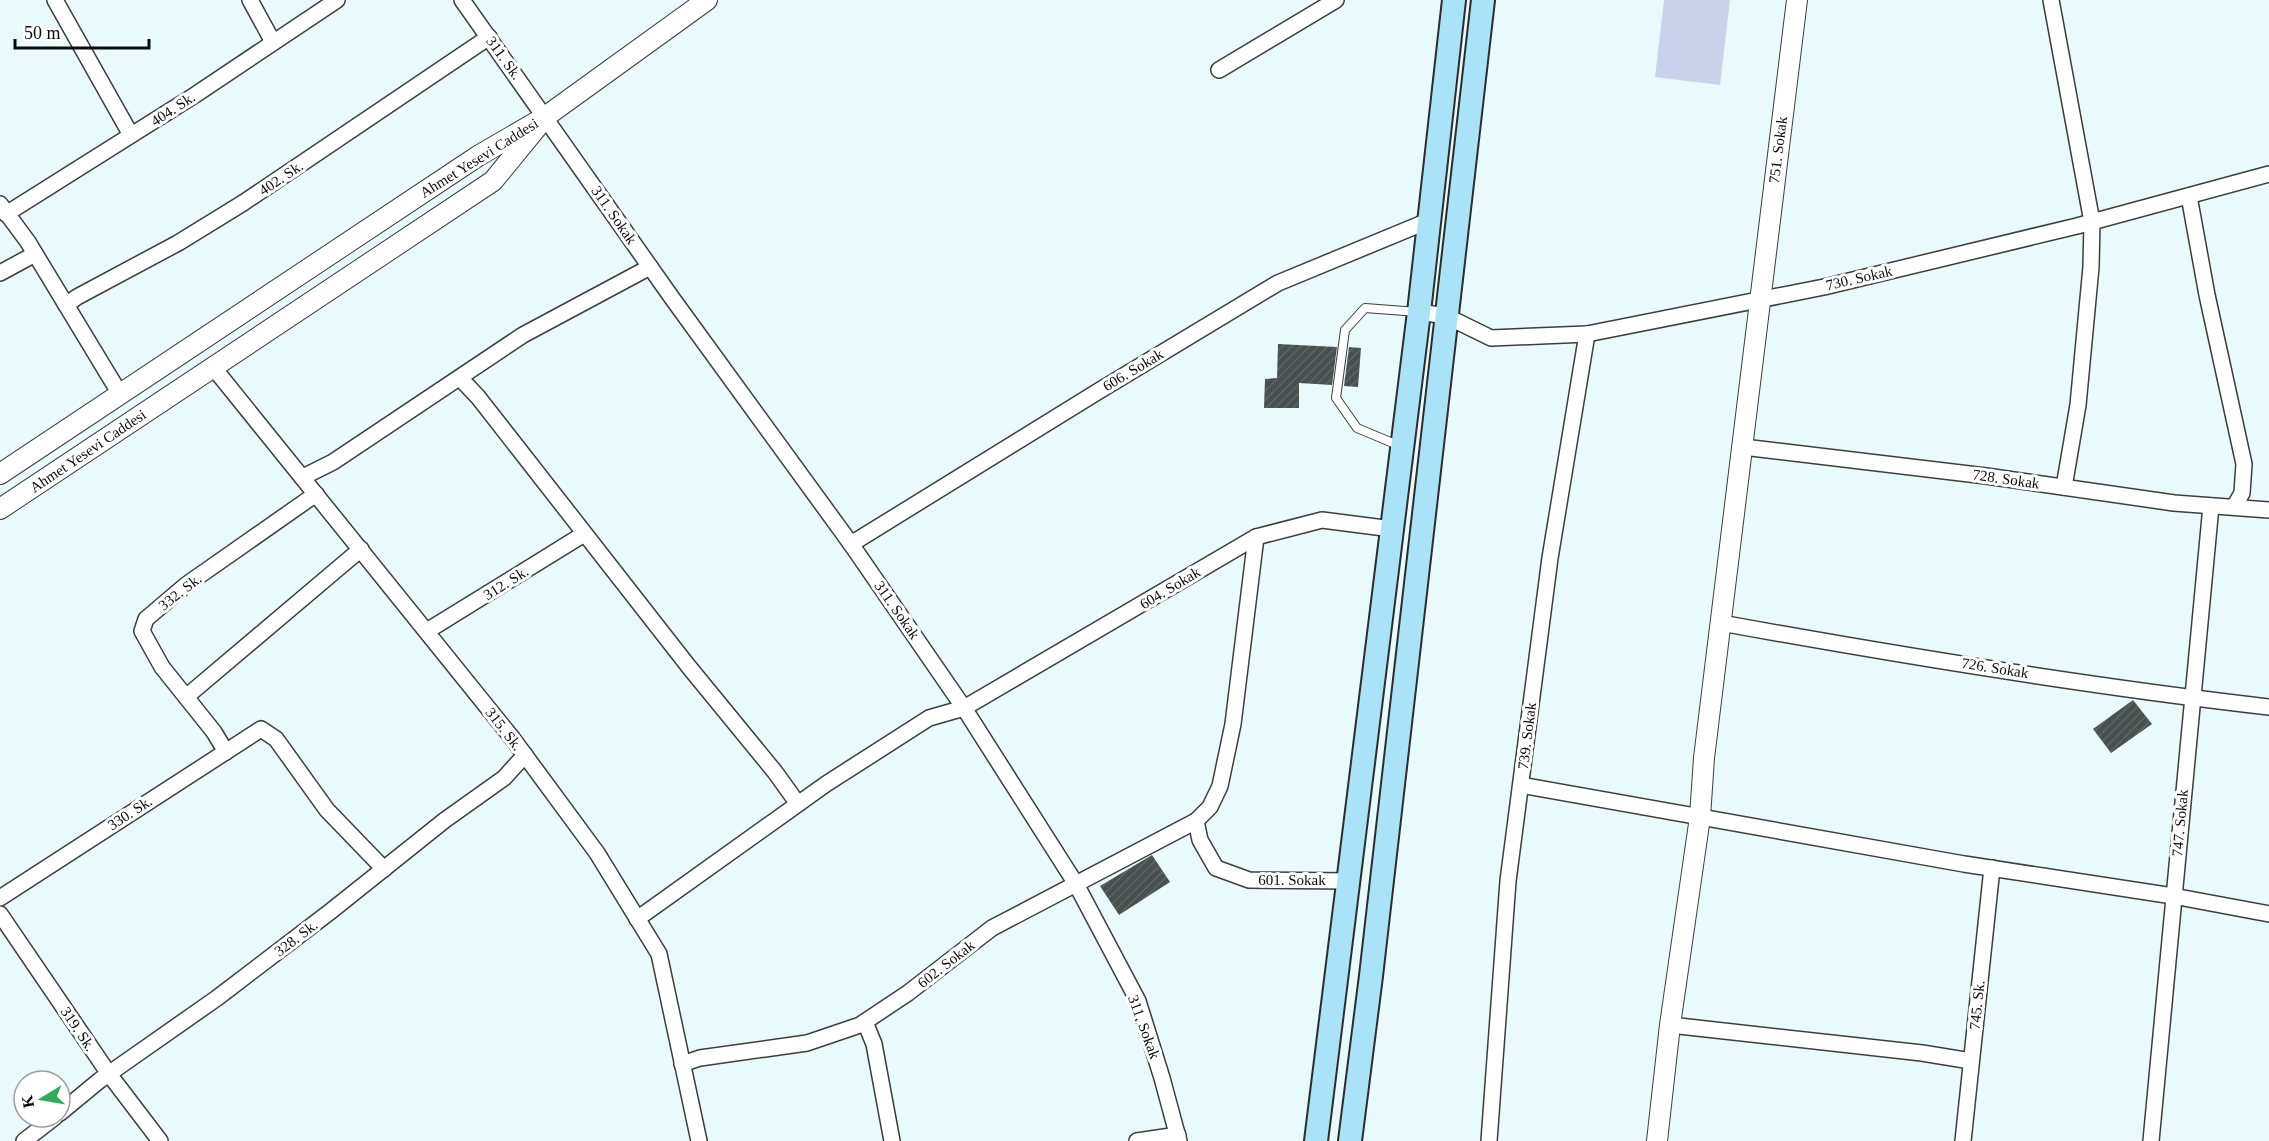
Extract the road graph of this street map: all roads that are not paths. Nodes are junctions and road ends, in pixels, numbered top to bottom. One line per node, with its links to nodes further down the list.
1 (55, 0): 15 (street)
2 (250, 0): 12 (street)
3 (337, 0): 12 (street, 404. Sk.)
4 (462, 0): 11 (street, 311. Sk.)
5 (707, 0): 14 (street)
6 (1336, 0): 13 (street)
7 (1454, 0): 19 (main road)
8 (1483, 0): 27 (main road)
9 (1797, 0): 24 (street, 751. Sokak)
10 (2051, 0): 20 (street)
11 (489, 37): 14 (street, 311. Sk.); 25 (street, 402. Sk.)
12 (273, 42): 15 (street, 404. Sk.)
13 (1219, 69)
14 (545, 117): 22 (street, 311. Sokak); 29 (street, Ahmet Yesevi Caddesi); 31 (street, Ahmet Yesevi Caddesi)
15 (131, 135): 18 (street, 404. Sk.)
16 (2269, 174): 17 (street, 730. Sokak)
17 (2189, 196): 20 (street, 730. Sokak); 40 (street)
18 (3, 209): 21 (street)
19 (1428, 221): 26 (main road); 46 (street, 606. Sokak)
20 (2092, 222): 24 (street, 730. Sokak); 37 (street)
21 (35, 254): 23 (street); 25 (street)
22 (650, 267): 30 (street); 46 (street, 311. Sokak)
23 (0, 273)
24 (1759, 300): 28 (street, 730. Sokak); 33 (street, 751. Sokak)
25 (66, 305): 31 (street)
26 (1419, 312): 27 (street, 730. Sokak); 32 (main road); 32 (lane)
27 (1446, 316): 28 (street, 730. Sokak); 34 (main road)
28 (1587, 334): 56 (street, 739. Sokak)
29 (213, 367): 36 (street, 315. Sk.); 41 (street, Ahmet Yesevi Caddesi)
30 (460, 378): 36 (street); 44 (street)
31 (120, 394): 35 (street, Ahmet Yesevi Caddesi)
32 (1402, 447): 34 (street); 43 (main road)
33 (1743, 447): 37 (street, 728. Sokak); 48 (street, 751. Sokak)
34 (1430, 462): 83 (main road)
35 (0, 474)
36 (303, 477): 38 (street, 315. Sk.)
37 (2064, 487): 39 (street, 728. Sokak)
38 (316, 494): 47 (street, 315. Sk.); 50 (street, 332. Sk.)
39 (2211, 506): 40 (street, 728. Sokak); 51 (street, 747. Sokak)
40 (2234, 507): 42 (street, 728. Sokak)
41 (0, 509)
42 (2269, 510)
43 (1392, 529): 45 (street, 604. Sokak); 62 (main road)
44 (584, 534): 49 (street, 312. Sk.); 57 (street)
45 (1256, 537): 53 (street, 604. Sokak); 59 (street)
46 (851, 544): 53 (street, 311. Sokak)
47 (361, 549): 49 (street, 315. Sk.); 50 (street)
48 (1721, 623): 51 (street, 726. Sokak); 58 (street, 751. Sokak)
49 (427, 632): 55 (street, 315. Sk.)
50 (186, 697): 54 (street, 332. Sk.)
51 (2192, 698): 52 (street, 726. Sokak); 64 (street, 747. Sokak)
52 (2269, 707)
53 (964, 708): 57 (street, 604. Sokak); 63 (street, 311. Sokak)
54 (226, 752): 61 (street, 330. Sk.); 65 (street, 330. Sk.)
55 (525, 755): 61 (street, 328. Sk.); 68 (street, 315. Sk.)
56 (1521, 785): 58 (street); 84 (street, 739. Sokak)
57 (798, 804): 68 (street, 604. Sokak)
58 (1700, 817): 60 (street); 70 (street, 751. Sokak)
59 (1196, 821): 62 (street, 601. Sokak); 63 (street, 602. Sokak)
60 (1992, 868): 64 (street); 71 (street, 745. Sk.)
61 (384, 869): 73 (street, 328. Sk.)
62 (1350, 880): 82 (main road)
63 (1076, 884): 69 (street, 602. Sokak); 76 (street, 311. Sokak)
64 (2173, 896): 67 (street); 87 (street, 747. Sokak)
65 (0, 898)
66 (0, 914): 73 (street, 319. Sk.)
67 (2269, 914)
68 (637, 919): 72 (street, 315. Sk.)
69 (865, 1022): 72 (street, 602. Sokak); 80 (street)
70 (1670, 1025): 71 (street); 85 (street, 751. Sokak)
71 (1971, 1061): 86 (street, 745. Sk.)
72 (682, 1064): 79 (street, 315. Sk.)
73 (109, 1074): 74 (street, 328. Sk.); 78 (street, 319. Sk.)
74 (72, 1103)
75 (40, 1129): 77 (street)
76 (1178, 1138): 81 (street)
77 (24, 1141)
78 (160, 1141)
79 (699, 1141)
80 (892, 1141)
81 (1137, 1141)
82 (1316, 1141)
83 (1350, 1141)
84 (1489, 1141)
85 (1657, 1141)
86 (1963, 1141)
87 (2151, 1141)

